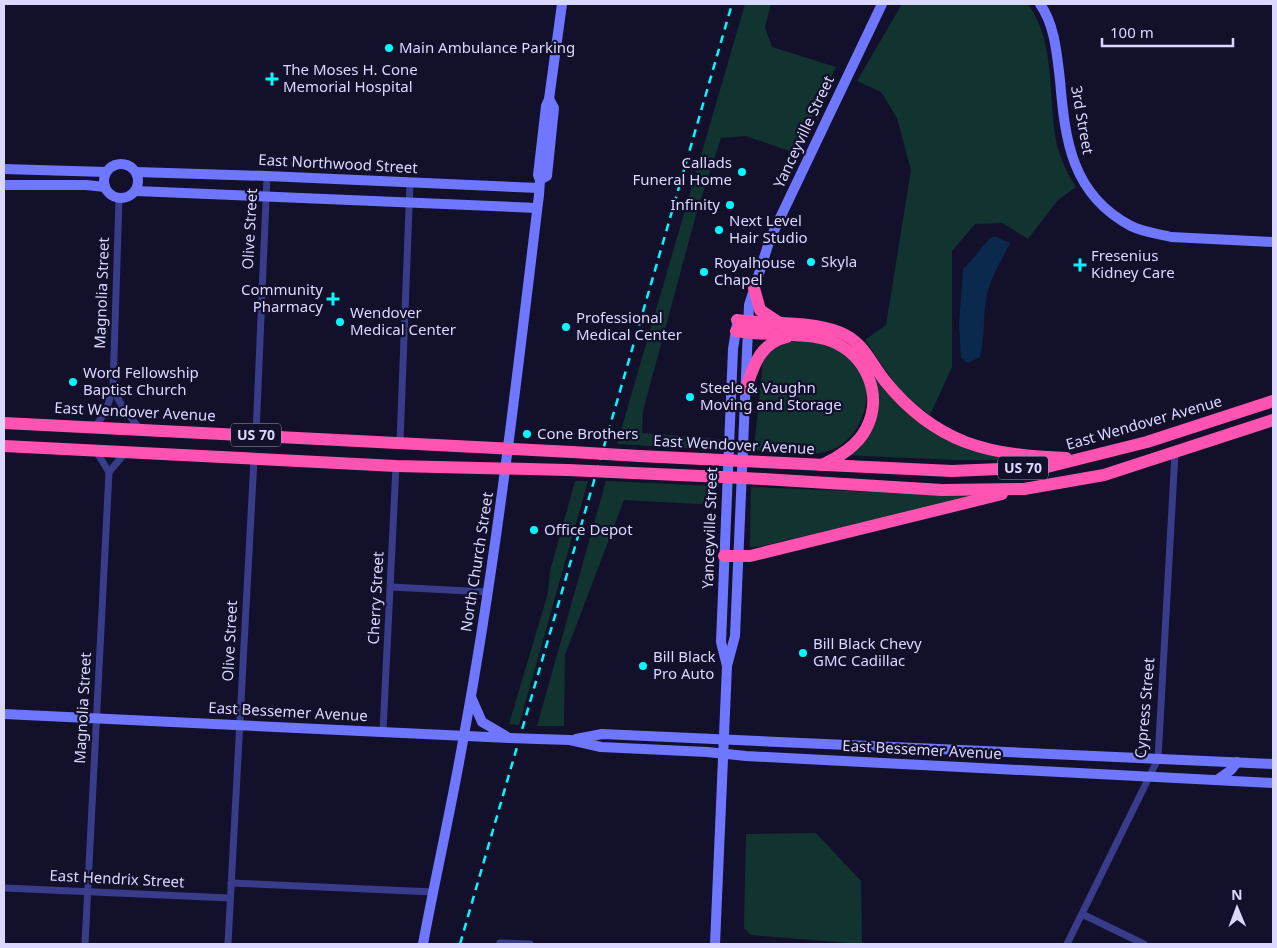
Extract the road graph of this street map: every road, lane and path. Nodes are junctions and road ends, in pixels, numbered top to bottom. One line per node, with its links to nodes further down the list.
1 (562, 4): 9 (main road, North Church Street)
2 (882, 4): 18 (main road, Yanceyville Street)
3 (1040, 4): 17 (main road, 3rd Street)
4 (4, 169): 5 (main road, East Northwood Street)
5 (106, 172): 6 (main road, East Northwood Street); 11 (main road)
6 (136, 172): 7 (main road, East Northwood Street); 12 (main road)
7 (267, 176): 8 (main road, East Northwood Street); 13 (street, Olive Street)
8 (410, 182): 9 (main road, East Northwood Street); 15 (street)
9 (540, 184): 16 (main road, North Church Street)
10 (4, 185): 11 (main road)
11 (104, 187): 14 (main road)
12 (136, 191): 13 (main road); 14 (main road)
13 (265, 196): 15 (main road); 29 (street, Olive Street)
14 (119, 199): 22 (street, Magnolia Street)
15 (409, 202): 16 (main road); 30 (street)
16 (537, 208): 33 (main road, North Church Street)
17 (1273, 242)
18 (754, 288): 19 (highway); 20 (main road, Yanceyville Street)
19 (785, 324): 20 (highway); 37 (highway)
20 (743, 326): 21 (highway); 23 (main road, Yanceyville Street); 43 (main road, Yanceyville Street)
21 (792, 336): 23 (highway); 39 (highway)
22 (113, 388): 27 (street, Magnolia Street); 28 (street, Magnolia Street)
23 (746, 388): 44 (main road, Yanceyville Street)
24 (1273, 401): 37 (highway, East Wendover Avenue / US 70)
25 (1273, 420): 35 (highway, US 70)
26 (4, 423): 27 (highway, East Wendover Avenue / US 70)
27 (94, 426): 28 (highway, East Wendover Avenue / US 70)
28 (140, 429): 29 (highway, East Wendover Avenue / US 70)
29 (256, 434): 30 (highway, East Wendover Avenue / US 70)
30 (400, 442): 33 (highway, East Wendover Avenue / US 70)
31 (4, 446): 32 (highway, US 70)
32 (95, 449): 34 (highway, US 70); 41 (street)
33 (508, 449): 39 (highway, East Wendover Avenue / US 70, bridge); 40 (main road, North Church Street)
34 (127, 451): 36 (highway, US 70); 41 (street)
35 (1175, 454): 42 (highway, US 70); 58 (street, Cypress Street)
36 (254, 459): 38 (highway, US 70); 51 (street, Olive Street)
37 (1086, 459): 39 (highway, East Wendover Avenue / US 70)
38 (396, 466): 40 (highway, US 70); 45 (street, Cherry Street)
39 (819, 466)
40 (505, 470): 42 (highway, US 70, bridge); 46 (main road, North Church Street)
41 (109, 472): 50 (street, Magnolia Street)
42 (1024, 489): 44 (highway)
43 (724, 556): 44 (highway); 47 (main road, Yanceyville Street)
44 (738, 556): 47 (main road, Yanceyville Street)
45 (391, 587): 46 (street); 52 (street, Cherry Street)
46 (488, 592): 48 (main road, North Church Street)
47 (727, 666): 56 (main road, Yanceyville Street)
48 (471, 697): 53 (main road, North Church Street); 54 (main road)
49 (4, 714): 50 (main road, East Bessemer Avenue)
50 (96, 718): 51 (main road, East Bessemer Avenue); 66 (street, Magnolia Street)
51 (239, 725): 52 (main road, East Bessemer Avenue); 64 (street, Olive Street)
52 (383, 732): 53 (main road, East Bessemer Avenue)
53 (464, 736): 54 (main road, East Bessemer Avenue); 67 (main road, North Church Street)
54 (509, 738): 55 (main road, East Bessemer Avenue, bridge)
55 (570, 740): 56 (main road, East Bessemer Avenue); 57 (main road, East Bessemer Avenue)
56 (725, 740): 57 (main road, Yanceyville Street); 58 (main road, East Bessemer Avenue)
57 (724, 754): 61 (main road, East Bessemer Avenue); 75 (main road, Yanceyville Street)
58 (1158, 759): 59 (main road, East Bessemer Avenue); 61 (street, Cypress Street)
59 (1237, 762): 60 (main road, East Bessemer Avenue); 62 (main road)
60 (1273, 764)
61 (1148, 777): 62 (main road, East Bessemer Avenue); 69 (street, Cypress Street)
62 (1217, 780): 63 (main road, East Bessemer Avenue)
63 (1273, 783)
64 (231, 883): 67 (street); 68 (street, Olive Street)
65 (4, 888): 66 (street, East Hendrix Street)
66 (87, 892): 68 (street, East Hendrix Street); 71 (street, Magnolia Street)
67 (433, 892): 73 (main road, North Church Street)
68 (230, 898): 72 (street, Olive Street)
69 (1082, 914): 76 (street, Cypress Street); 77 (street)
70 (500, 943): 74 (street)
71 (85, 944)
72 (228, 944)
73 (423, 944)
74 (530, 944)
75 (715, 944)
76 (1067, 944)
77 (1144, 944)

